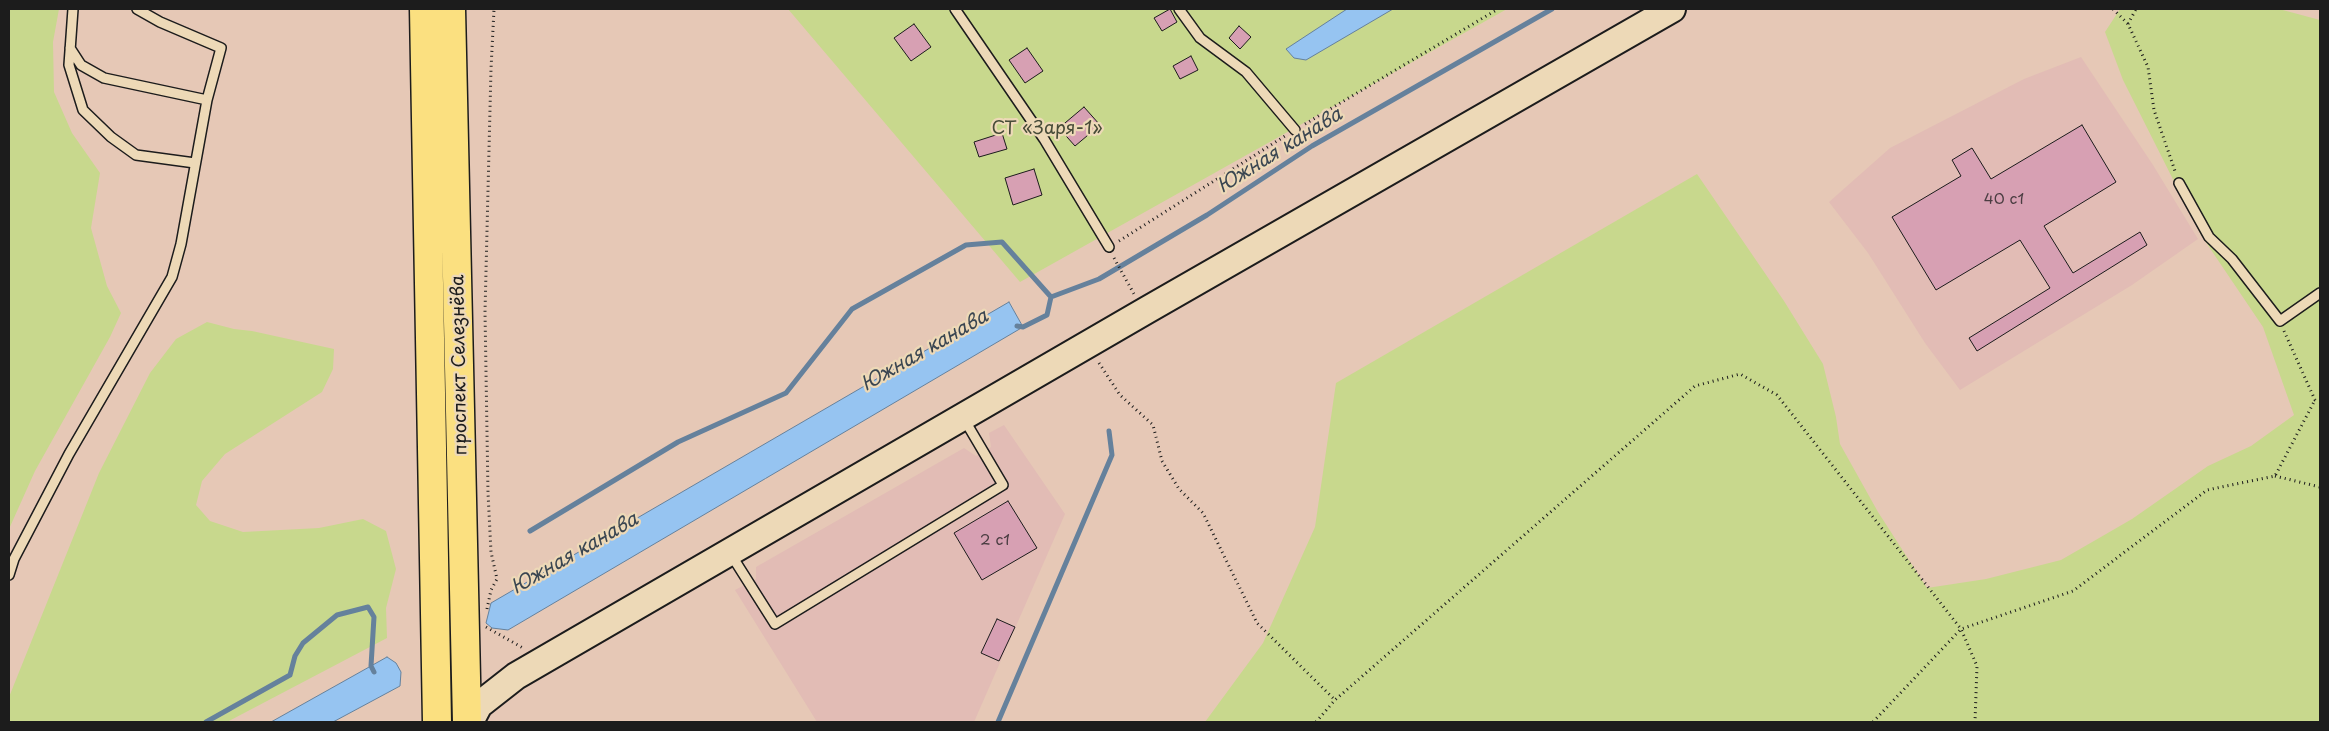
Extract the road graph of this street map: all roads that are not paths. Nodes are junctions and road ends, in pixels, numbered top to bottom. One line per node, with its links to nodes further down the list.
1 (73, 9): 8 (lane)
2 (136, 9): 9 (lane)
3 (424, 9): 20 (main road, проспект Селезнёва)
4 (451, 9): 18 (main road, проспект Селезнёва)
5 (955, 9): 13 (lane)
6 (1179, 9): 10 (lane)
7 (1672, 9): 15 (main road)
8 (70, 48): 9 (lane); 11 (lane)
9 (206, 100): 11 (lane)
10 (1295, 130)
11 (195, 163): 17 (lane)
12 (2179, 183): 14 (lane)
13 (1109, 248)
14 (2320, 293)
15 (963, 417): 16 (main road); 16 (lane)
16 (730, 552): 19 (main road)
17 (9, 575)
18 (467, 666): 19 (main road); 21 (main road, проспект Селезнёва)
19 (508, 681): 21 (main road)
20 (437, 722)
21 (469, 722)

